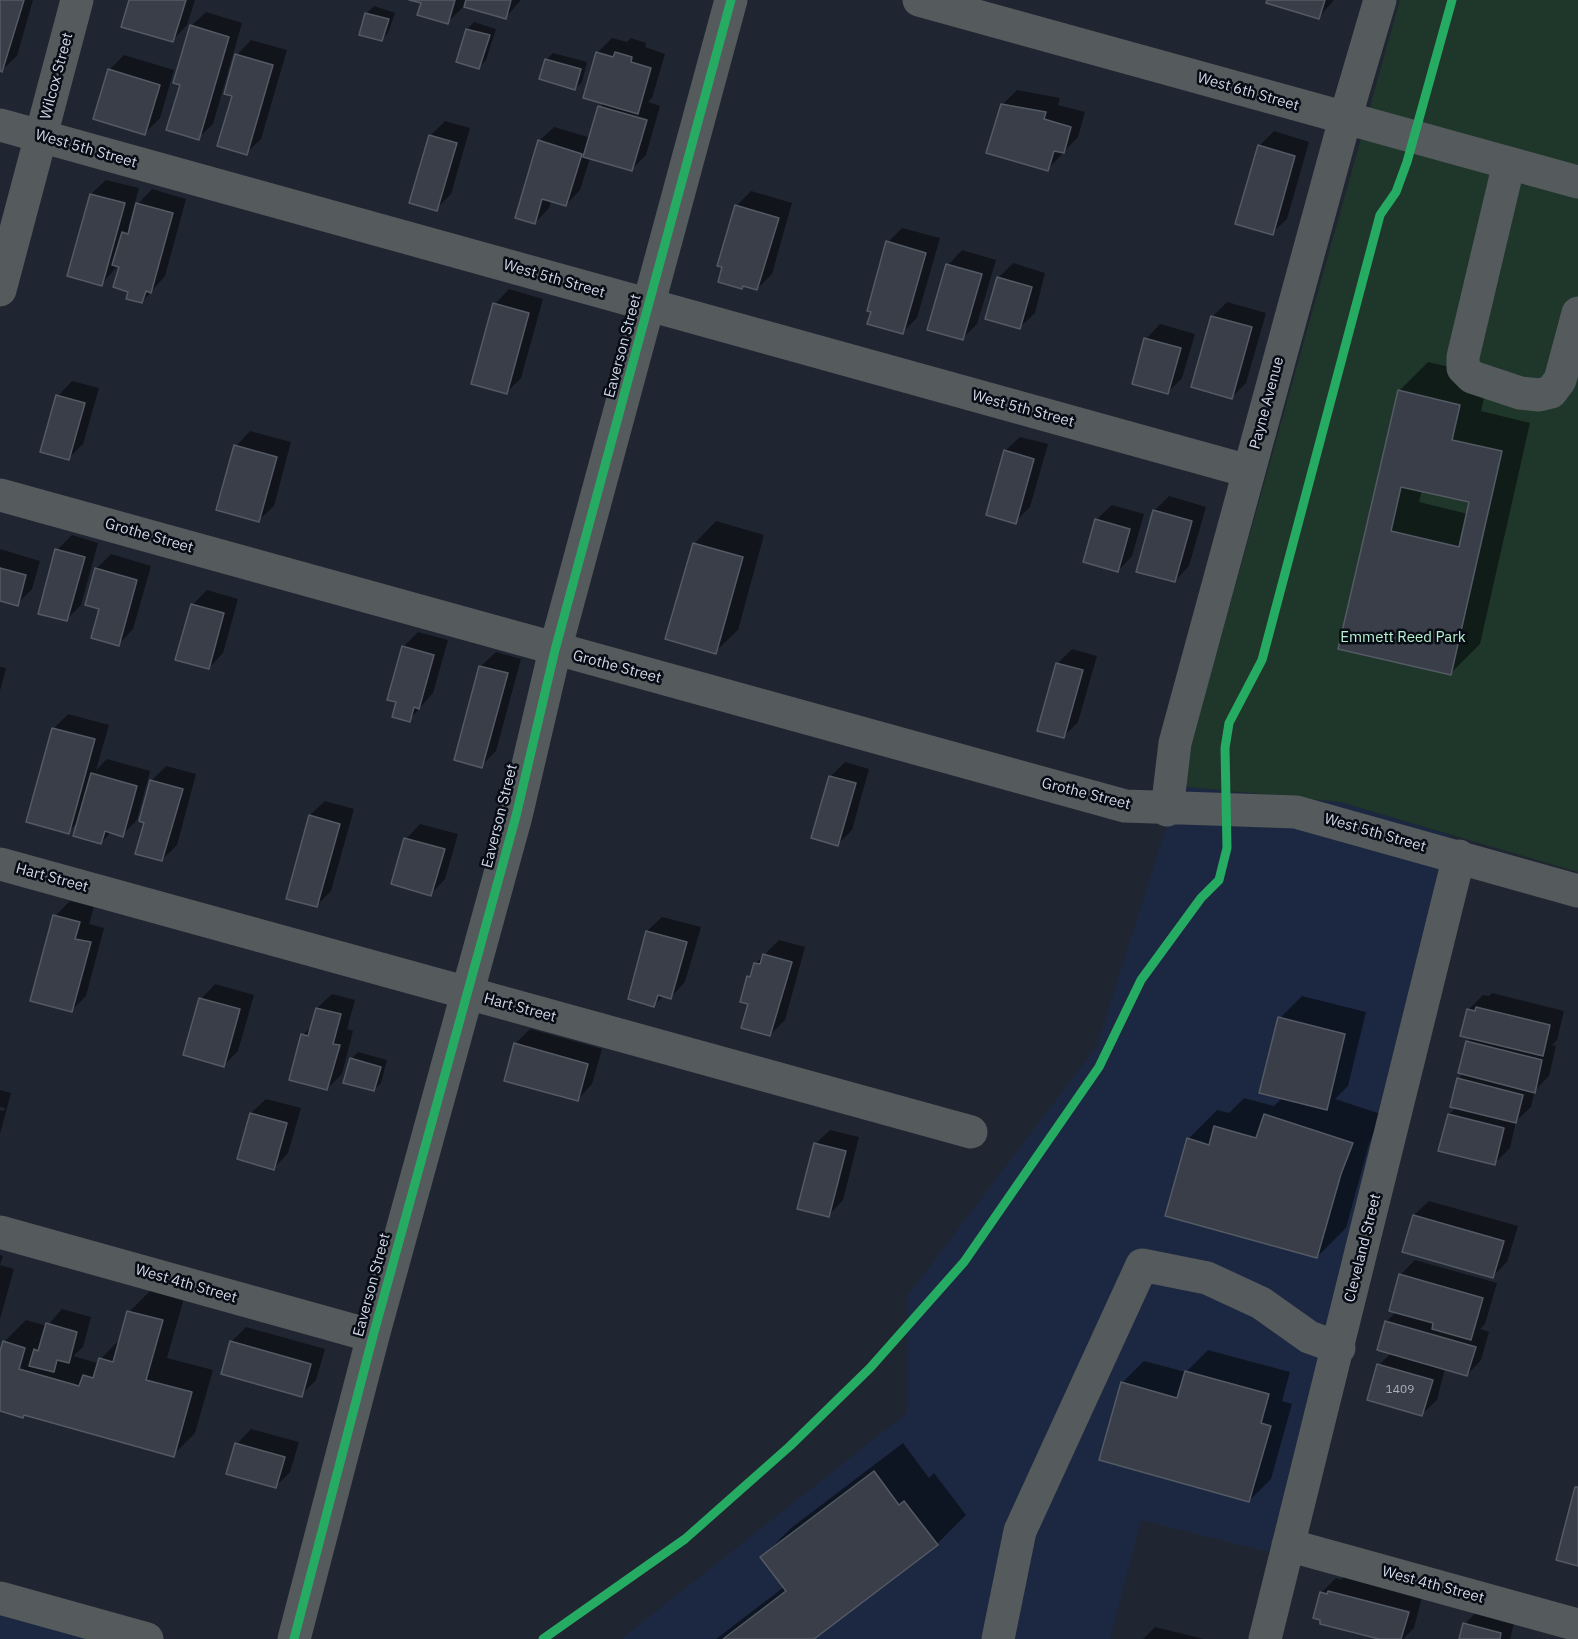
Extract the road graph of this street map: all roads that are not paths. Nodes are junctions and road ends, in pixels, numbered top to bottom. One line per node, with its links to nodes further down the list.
1 (77, 0): 7 (street, Wilcox Street)
2 (731, 0): 11 (street, Eaverson Street)
3 (919, 0): 5 (street, West 6th Street)
4 (1380, 0): 5 (street, Payne Avenue)
5 (1345, 120): 8 (street, West 6th Street); 13 (street, Payne Avenue)
6 (0, 124): 7 (street, West 5th Street)
7 (41, 136): 10 (street, Wilcox Street); 11 (street, West 5th Street)
8 (1509, 163): 9 (street, West 6th Street); 12 (street)
9 (1578, 182)
10 (0, 290)
11 (650, 306): 13 (street, West 5th Street); 15 (street, Eaverson Street)
12 (1578, 313)
13 (1248, 471): 16 (street, Payne Avenue)
14 (0, 495): 15 (street, Grothe Street)
15 (555, 650): 16 (street, Grothe Street); 20 (street, Eaverson Street)
16 (1167, 810): 17 (street, West 5th Street)
17 (1459, 856): 19 (street, West 5th Street); 24 (street, Cleveland Street)
18 (0, 864): 20 (street, Hart Street)
19 (1578, 891)
20 (467, 993): 21 (street, Hart Street); 23 (street, Eaverson Street)
21 (971, 1132)
22 (0, 1232): 23 (street, West 4th Street)
23 (373, 1336): 29 (street, Eaverson Street)
24 (1339, 1348): 25 (street, Cleveland Street); 30 (street)
25 (1288, 1545): 27 (street, West 4th Street); 31 (street, Cleveland Street)
26 (0, 1598): 28 (street)
27 (1578, 1625)
28 (147, 1639)
29 (294, 1639)
30 (998, 1639)
31 (1265, 1639)

